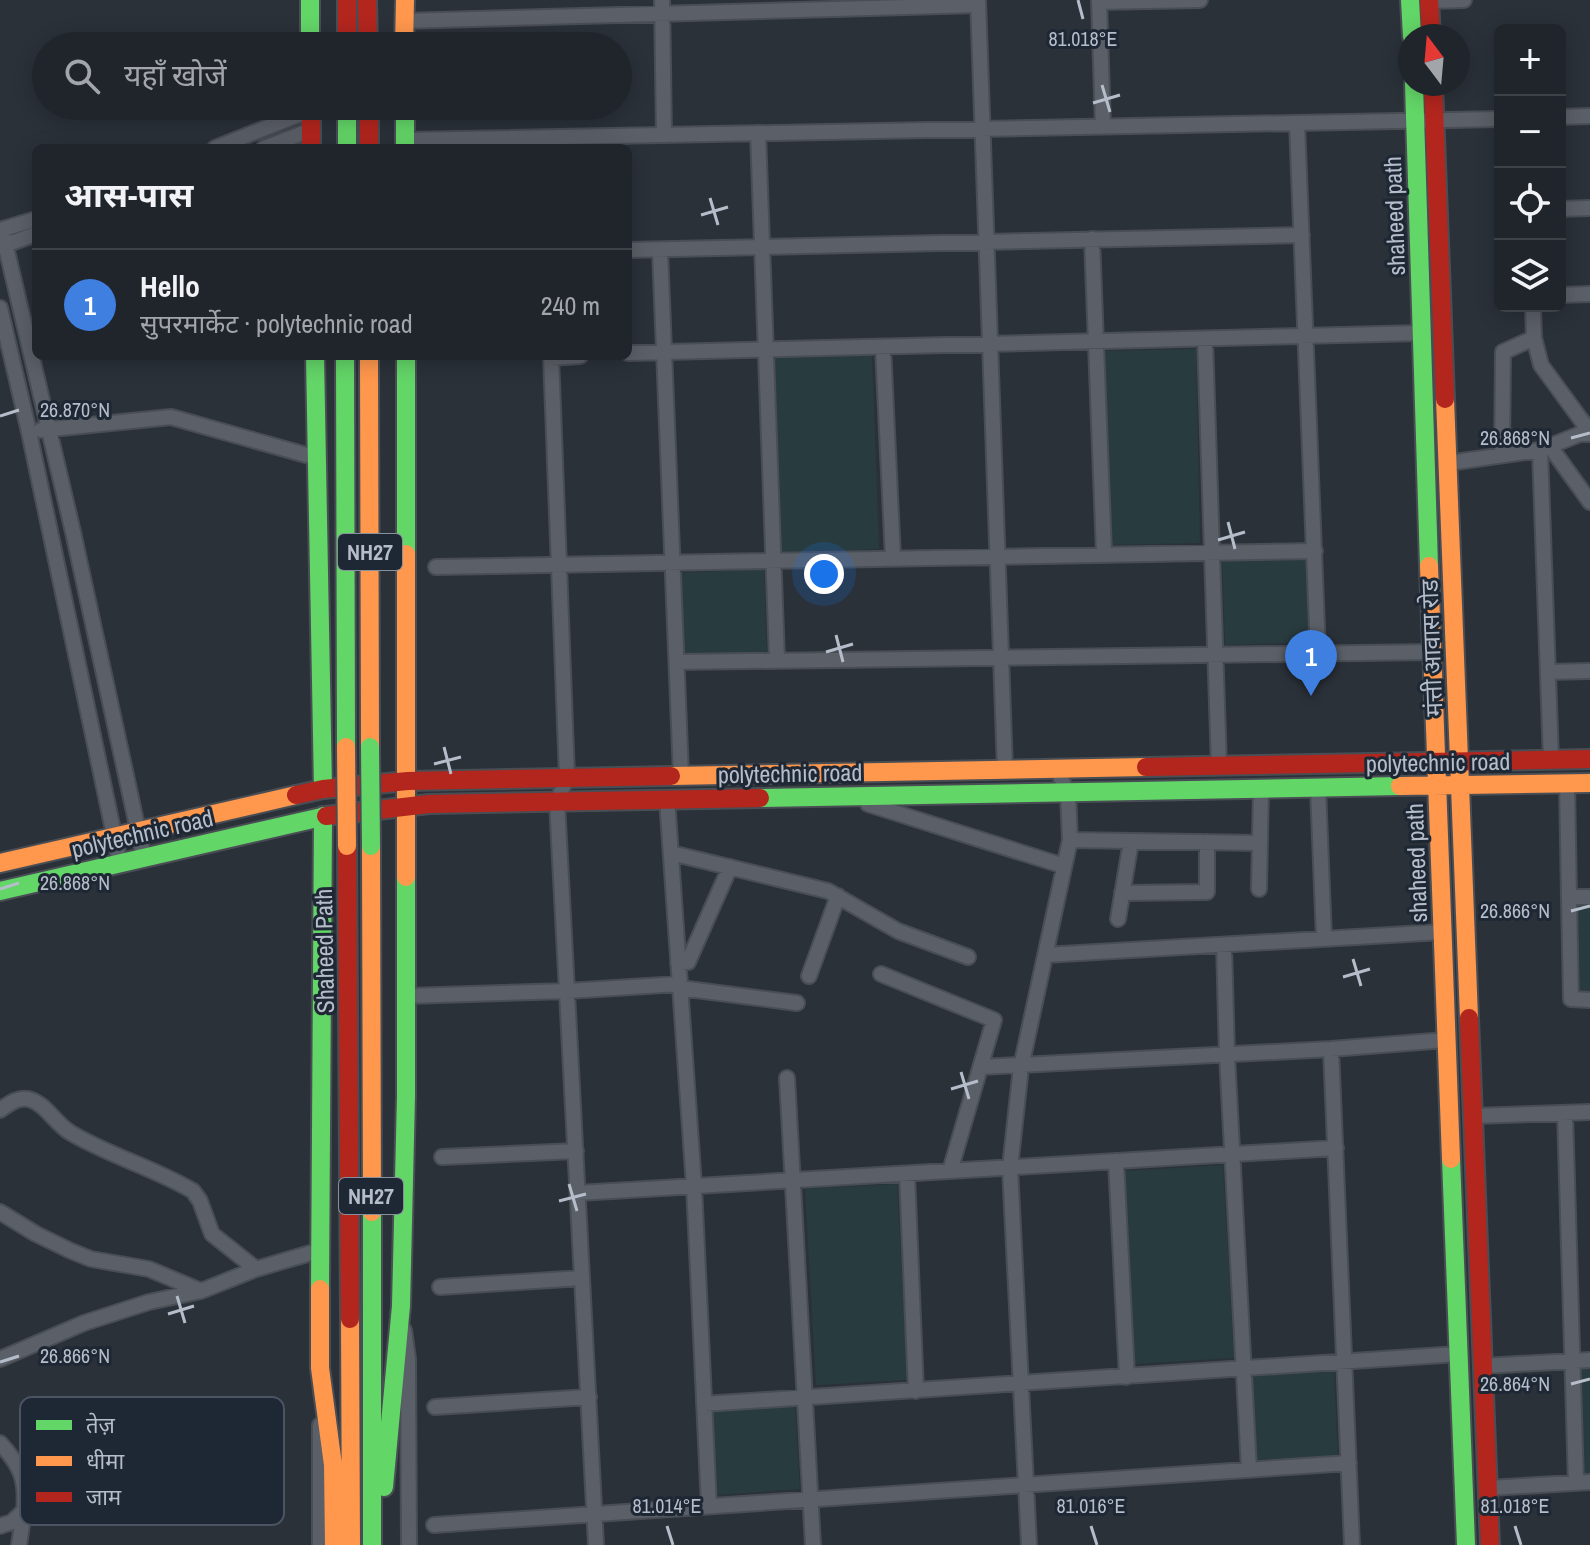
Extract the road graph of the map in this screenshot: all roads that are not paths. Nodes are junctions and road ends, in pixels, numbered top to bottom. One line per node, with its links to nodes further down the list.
1 (310, 0): 15 (main road)
2 (347, 0): 16 (main road)
3 (367, 0): 17 (main road)
4 (405, 0): 12 (main road)
5 (1200, 0): 9 (street)
6 (1410, 0): 13 (main road)
7 (1429, 0): 8 (street); 14 (main road)
8 (1464, 0)
9 (1099, 1): 31 (street)
10 (978, 3): 11 (street); 32 (street)
11 (662, 7): 12 (street); 34 (street)
12 (404, 21): 18 (main road)
13 (1411, 24)
14 (1430, 24)
15 (310, 32)
16 (347, 32)
17 (368, 32)
18 (404, 32)
19 (1414, 96): 28 (main road, shaheed path)
20 (1433, 96): 29 (main road, मंत्ती आवास रोड)
21 (1590, 116): 22 (street)
22 (1566, 117)
23 (1494, 119): 29 (street)
24 (282, 120): 37 (street)
25 (347, 120): 39 (main road)
26 (369, 120): 40 (main road)
27 (405, 120): 41 (main road)
28 (1415, 121): 29 (street); 30 (street); 57 (main road, shaheed path)
29 (1434, 121): 80 (main road, मंत्ती आवास रोड)
30 (1297, 123): 31 (street); 46 (street)
31 (1103, 127): 32 (street)
32 (981, 129): 33 (street); 49 (street)
33 (758, 133): 34 (street); 50 (street)
34 (664, 135): 36 (street)
35 (311, 139): 38 (street)
36 (542, 143): 41 (street)
37 (225, 144)
38 (285, 144)
39 (347, 144)
40 (369, 144)
41 (405, 144)
42 (1590, 208): 43 (street)
43 (1566, 209)
44 (32, 221): 47 (street)
45 (32, 234): 47 (street)
46 (1302, 235): 48 (street); 58 (street)
47 (2, 238): 67 (street)
48 (1092, 239): 49 (street); 61 (street)
49 (985, 241): 50 (street); 62 (street)
50 (762, 247): 52 (street); 64 (street)
51 (632, 250): 52 (street)
52 (660, 250): 65 (street)
53 (1590, 294): 54 (street)
54 (1566, 295)
55 (0, 308): 75 (street)
56 (1533, 312): 59 (street)
57 (1421, 333): 58 (street); 91 (main road, shaheed path)
58 (1307, 336): 60 (street); 82 (street)
59 (1534, 338): 76 (street); 78 (street)
60 (1205, 339): 61 (street); 83 (street)
61 (1096, 342): 62 (street); 84 (street)
62 (989, 345): 63 (street); 85 (street)
63 (883, 347): 64 (street); 86 (street)
64 (766, 349): 65 (street); 87 (street)
65 (664, 351): 66 (street); 88 (street)
66 (632, 353)
67 (32, 359)
68 (32, 360): 74 (street)
69 (315, 360): 79 (main road)
70 (345, 360): 210 (main road, Shaheed Path / NH27, bridge)
71 (369, 360): 220 (main road, Shaheed Path / NH27, bridge)
72 (406, 360): 108 (main road)
73 (551, 360): 89 (street)
74 (49, 428): 75 (street); 79 (street); 122 (street)
75 (29, 432): 123 (street)
76 (1590, 433): 77 (street)
77 (1544, 448): 78 (street); 81 (street); 98 (street)
78 (1502, 455): 80 (street)
79 (317, 458): 114 (main road)
80 (1448, 463): 101 (main road, मंत्ती आवास रोड)
81 (1590, 502)
82 (1315, 551): 83 (street); 92 (street)
83 (1212, 553): 84 (street); 93 (street)
84 (1104, 554): 85 (street)
85 (997, 556): 86 (street); 94 (street)
86 (893, 558): 87 (street)
87 (773, 561): 88 (street); 95 (street)
88 (673, 563): 89 (street); 96 (street)
89 (559, 565): 90 (street); 107 (street)
90 (436, 567)
91 (1432, 652): 92 (street); 102 (main road, shaheed path)
92 (1318, 653): 93 (street)
93 (1215, 654): 94 (street); 103 (street)
94 (1001, 656): 95 (street); 105 (street)
95 (777, 660): 96 (street)
96 (678, 662): 106 (street)
97 (1590, 671): 98 (street)
98 (1548, 672): 100 (street)
99 (1590, 759): 100 (main road)
100 (1551, 760): 101 (main road)
101 (1460, 761): 102 (main road); 112 (main road, मंत्ती आवास रोड)
102 (1436, 762): 103 (main road); 111 (main road, shaheed path)
103 (1219, 766): 104 (main road)
104 (1057, 769): 105 (main road); 116 (street)
105 (1005, 770): 106 (main road)
106 (681, 776): 107 (main road)
107 (567, 777): 108 (main road); 119 (street)
108 (408, 781): 114 (main road); 120 (main road)
109 (1567, 783): 110 (main road, polytechnic road); 112 (main road, polytechnic road); 138 (street)
110 (1590, 783)
111 (1437, 786): 112 (main road, polytechnic road); 113 (main road, polytechnic road); 141 (main road, shaheed path)
112 (1460, 786): 165 (main road, मंत्ती आवास रोड)
113 (1318, 788): 115 (main road, polytechnic road); 142 (street)
114 (323, 789): 122 (main road)
115 (1261, 789): 116 (main road, polytechnic road); 127 (street)
116 (1068, 794): 117 (main road, polytechnic road); 124 (street)
117 (869, 795): 118 (main road, polytechnic road); 132 (street)
118 (667, 799): 119 (main road, polytechnic road); 128 (street)
119 (557, 802): 120 (main road, polytechnic road); 150 (street)
120 (408, 806): 121 (main road, polytechnic road); 151 (main road)
121 (323, 816): 129 (main road, polytechnic road); 178 (main road)
122 (137, 832): 123 (main road); 129 (street)
123 (113, 838): 130 (main road); 131 (street)
124 (1070, 840): 125 (street); 132 (street)
125 (1131, 841): 126 (street); 136 (street)
126 (1207, 842): 127 (street); 136 (street)
127 (1260, 843): 134 (street)
128 (671, 853): 133 (street); 146 (street)
129 (144, 858): 131 (main road, polytechnic road)
130 (0, 863)
131 (120, 863): 135 (main road, polytechnic road)
132 (1064, 866): 144 (street)
133 (730, 867): 137 (street); 146 (street)
134 (1259, 889)
135 (0, 891)
136 (1122, 893): 140 (street)
137 (838, 896): 145 (street); 148 (street)
138 (1569, 897): 139 (street); 152 (street)
139 (1590, 897)
140 (1118, 919)
141 (1442, 932): 142 (street); 154 (main road, shaheed path)
142 (1324, 939): 143 (street)
143 (1224, 945): 144 (street); 156 (street)
144 (1045, 955): 158 (street)
145 (968, 957)
146 (678, 963): 149 (street)
147 (881, 974): 157 (street)
148 (809, 976)
149 (680, 986): 150 (street); 153 (street); 175 (street)
150 (567, 991): 151 (street); 167 (street)
151 (408, 996): 161 (main road)
152 (1590, 1000)
153 (797, 1003)
154 (1446, 1040): 155 (street); 184 (main road, shaheed path)
155 (1331, 1049): 156 (street); 166 (street)
156 (1227, 1055): 158 (street); 168 (street)
157 (981, 1067): 158 (street); 172 (street)
158 (1021, 1067): 171 (street)
159 (787, 1078): 174 (street)
160 (382, 1095): 161 (main road)
161 (406, 1096): 183 (main road)
162 (0, 1110): 179 (street)
163 (1590, 1112): 164 (street)
164 (1565, 1113): 165 (street); 187 (street)
165 (1473, 1116): 189 (main road, मंत्ती आवास रोड)
166 (1336, 1148): 168 (street); 188 (street)
167 (576, 1151): 169 (street); 176 (street)
168 (1232, 1155): 170 (street); 191 (street)
169 (442, 1157)
170 (1116, 1161): 171 (street); 192 (street)
171 (1010, 1168): 172 (street); 193 (street)
172 (950, 1171): 173 (street)
173 (907, 1174): 174 (street); 194 (street)
174 (794, 1180): 175 (street); 196 (street)
175 (694, 1186): 176 (street); 197 (street)
176 (578, 1193): 180 (street)
177 (0, 1212): 182 (street)
178 (321, 1250): 179 (street); 190 (main road)
179 (256, 1269): 182 (street)
180 (582, 1278): 181 (street); 195 (street)
181 (440, 1287)
182 (201, 1291): 185 (street)
183 (401, 1306): 203 (street); 204 (main road)
184 (1458, 1354): 188 (street); 227 (main road, shaheed path)
185 (0, 1359)
186 (1590, 1360): 187 (street)
187 (1572, 1361): 189 (street); 205 (street)
188 (1345, 1362): 191 (street); 200 (street)
189 (1483, 1366): 207 (main road, मंत्ती आवास रोड)
190 (320, 1368): 210 (main road); 217 (street)
191 (1244, 1369): 192 (street); 202 (street)
192 (1127, 1377): 193 (street)
193 (1021, 1384): 194 (street); 206 (street)
194 (916, 1391): 196 (street)
195 (589, 1397): 198 (street); 211 (street)
196 (806, 1398): 197 (street); 208 (street)
197 (704, 1404): 209 (street)
198 (435, 1407)
199 (0, 1443): 201 (street)
200 (1349, 1463): 202 (street); 226 (street)
201 (20, 1469)
202 (1249, 1469): 206 (street)
203 (409, 1472): 204 (street); 222 (street)
204 (384, 1473): 221 (main road)
205 (1583, 1482): 207 (street)
206 (1026, 1484): 208 (street); 225 (street)
207 (1488, 1488): 228 (main road, मंत्ती आवास रोड)
208 (811, 1499): 209 (street); 224 (street)
209 (709, 1506): 211 (street)
210 (342, 1512): 218 (main road); 219 (main road, Shaheed Path / NH27)
211 (595, 1514): 214 (street); 223 (street)
212 (20, 1515): 215 (street)
213 (22, 1525): 216 (street)
214 (434, 1525)
215 (0, 1526)
216 (19, 1545)
217 (320, 1545)
218 (334, 1545)
219 (351, 1545)
220 (372, 1545)
221 (382, 1545)
222 (409, 1545)
223 (596, 1545)
224 (813, 1545)
225 (1029, 1545)
226 (1352, 1545)
227 (1466, 1545)
228 (1490, 1545)

